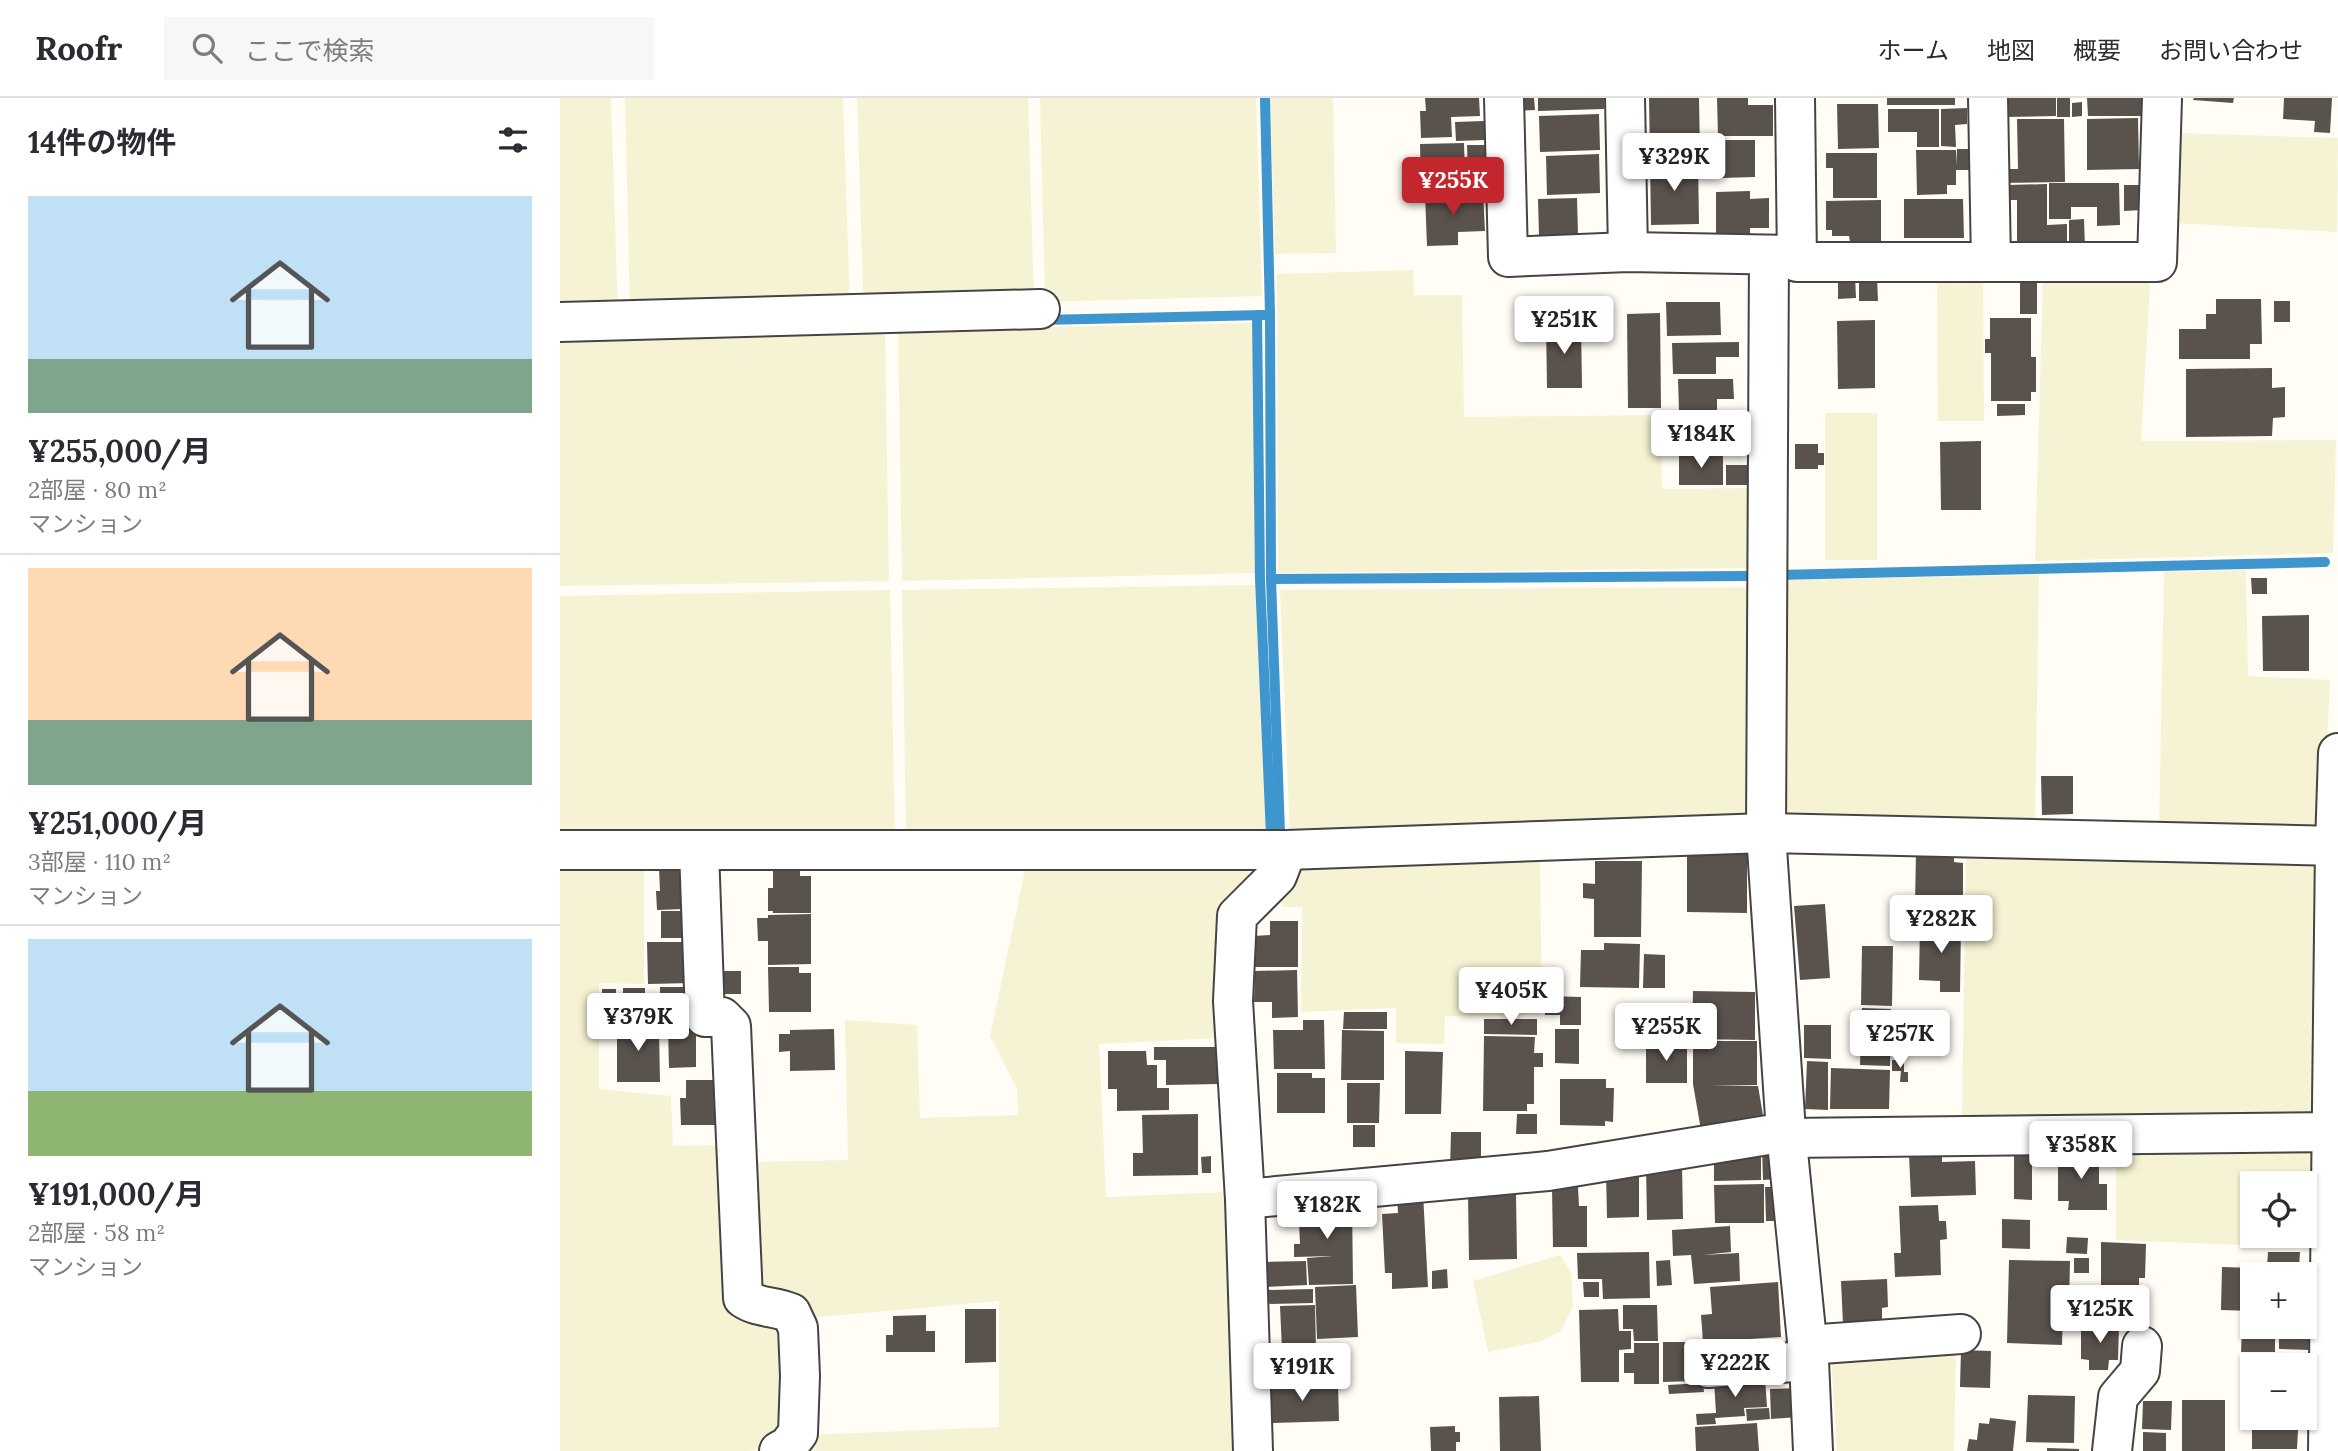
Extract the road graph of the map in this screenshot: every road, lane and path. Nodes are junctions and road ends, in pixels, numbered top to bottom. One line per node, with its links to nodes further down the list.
1 (1504, 98): 6 (street)
2 (1625, 98): 6 (street)
3 (1795, 98): 7 (street)
4 (1988, 98): 8 (street)
5 (2162, 98): 8 (street)
6 (1628, 252): 7 (street)
7 (1783, 255): 8 (street); 12 (street)
8 (1991, 262)
9 (1040, 309): 10 (street)
10 (560, 321)
11 (2338, 753): 13 (street)
12 (1766, 833): 13 (street); 16 (street); 18 (street)
13 (2336, 846): 17 (street)
14 (560, 850): 15 (street)
15 (699, 850): 16 (street); 24 (street)
16 (1287, 850): 19 (street)
17 (2335, 1132): 18 (street); 28 (street)
18 (1787, 1135): 19 (street); 22 (street)
19 (1245, 1199): 25 (street)
20 (1961, 1334): 22 (street)
21 (2141, 1346): 27 (street)
22 (1808, 1353): 23 (street); 26 (street)
23 (1708, 1368)
24 (779, 1451)
25 (1253, 1451)
26 (1813, 1451)
27 (2112, 1451)
28 (2328, 1451)

